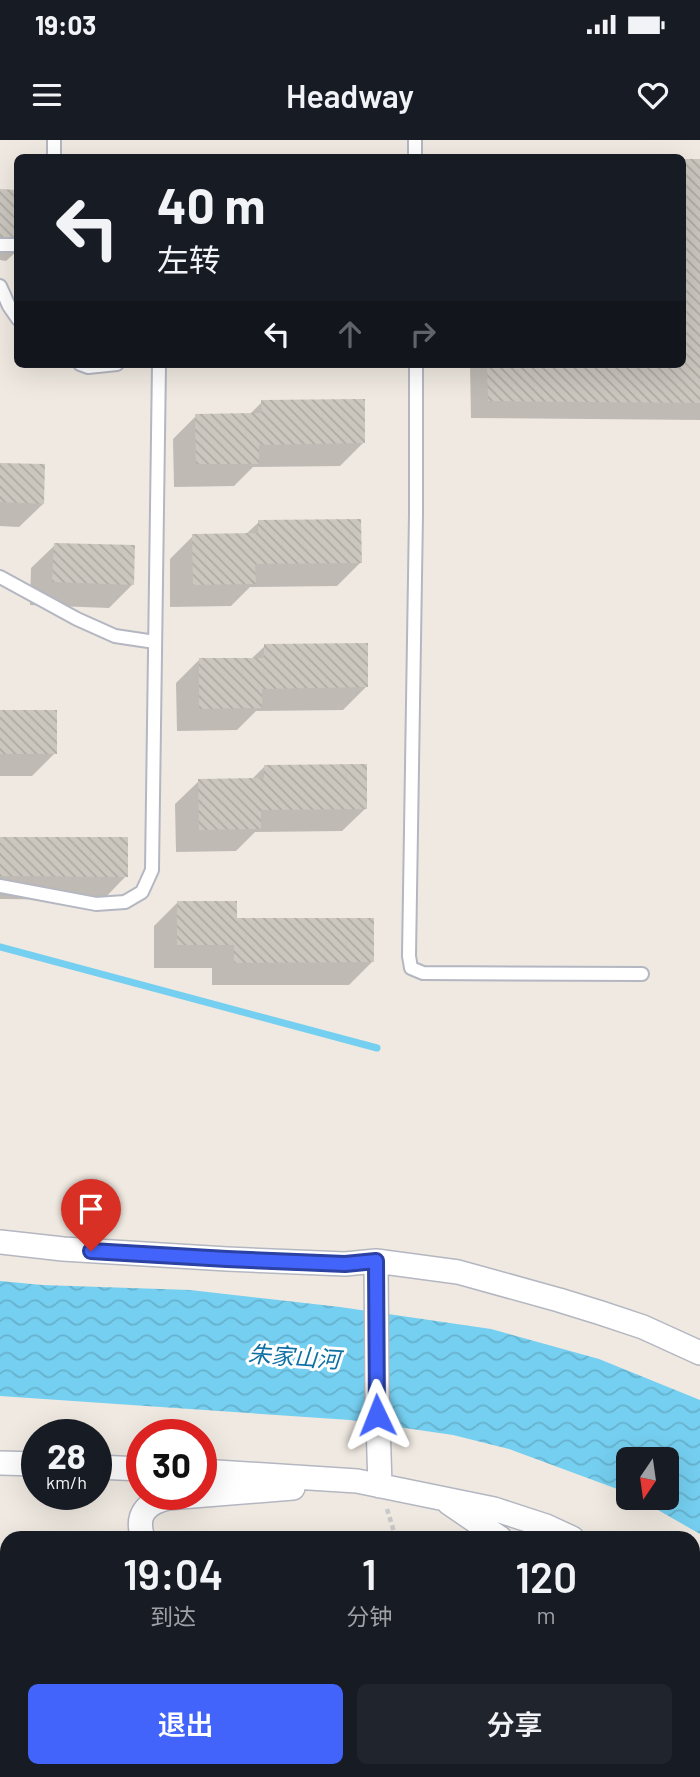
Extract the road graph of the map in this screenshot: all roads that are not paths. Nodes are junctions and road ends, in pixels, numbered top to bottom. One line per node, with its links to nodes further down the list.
1 (0, 286): 2 (lane)
2 (14, 313)
3 (159, 368): 6 (lane)
4 (416, 368): 8 (lane)
5 (0, 576): 6 (lane)
6 (155, 642): 7 (lane)
7 (0, 886)
8 (642, 974)
9 (0, 1242): 10 (street)
10 (376, 1261): 11 (street); 16 (street)
11 (700, 1353)
12 (0, 1463): 13 (street)
13 (21, 1464)
14 (217, 1472): 15 (street)
15 (331, 1479): 16 (street); 18 (street)
16 (380, 1486): 17 (street)
17 (440, 1498): 19 (street); 20 (street)
18 (140, 1531)
19 (490, 1531)
20 (558, 1531)

